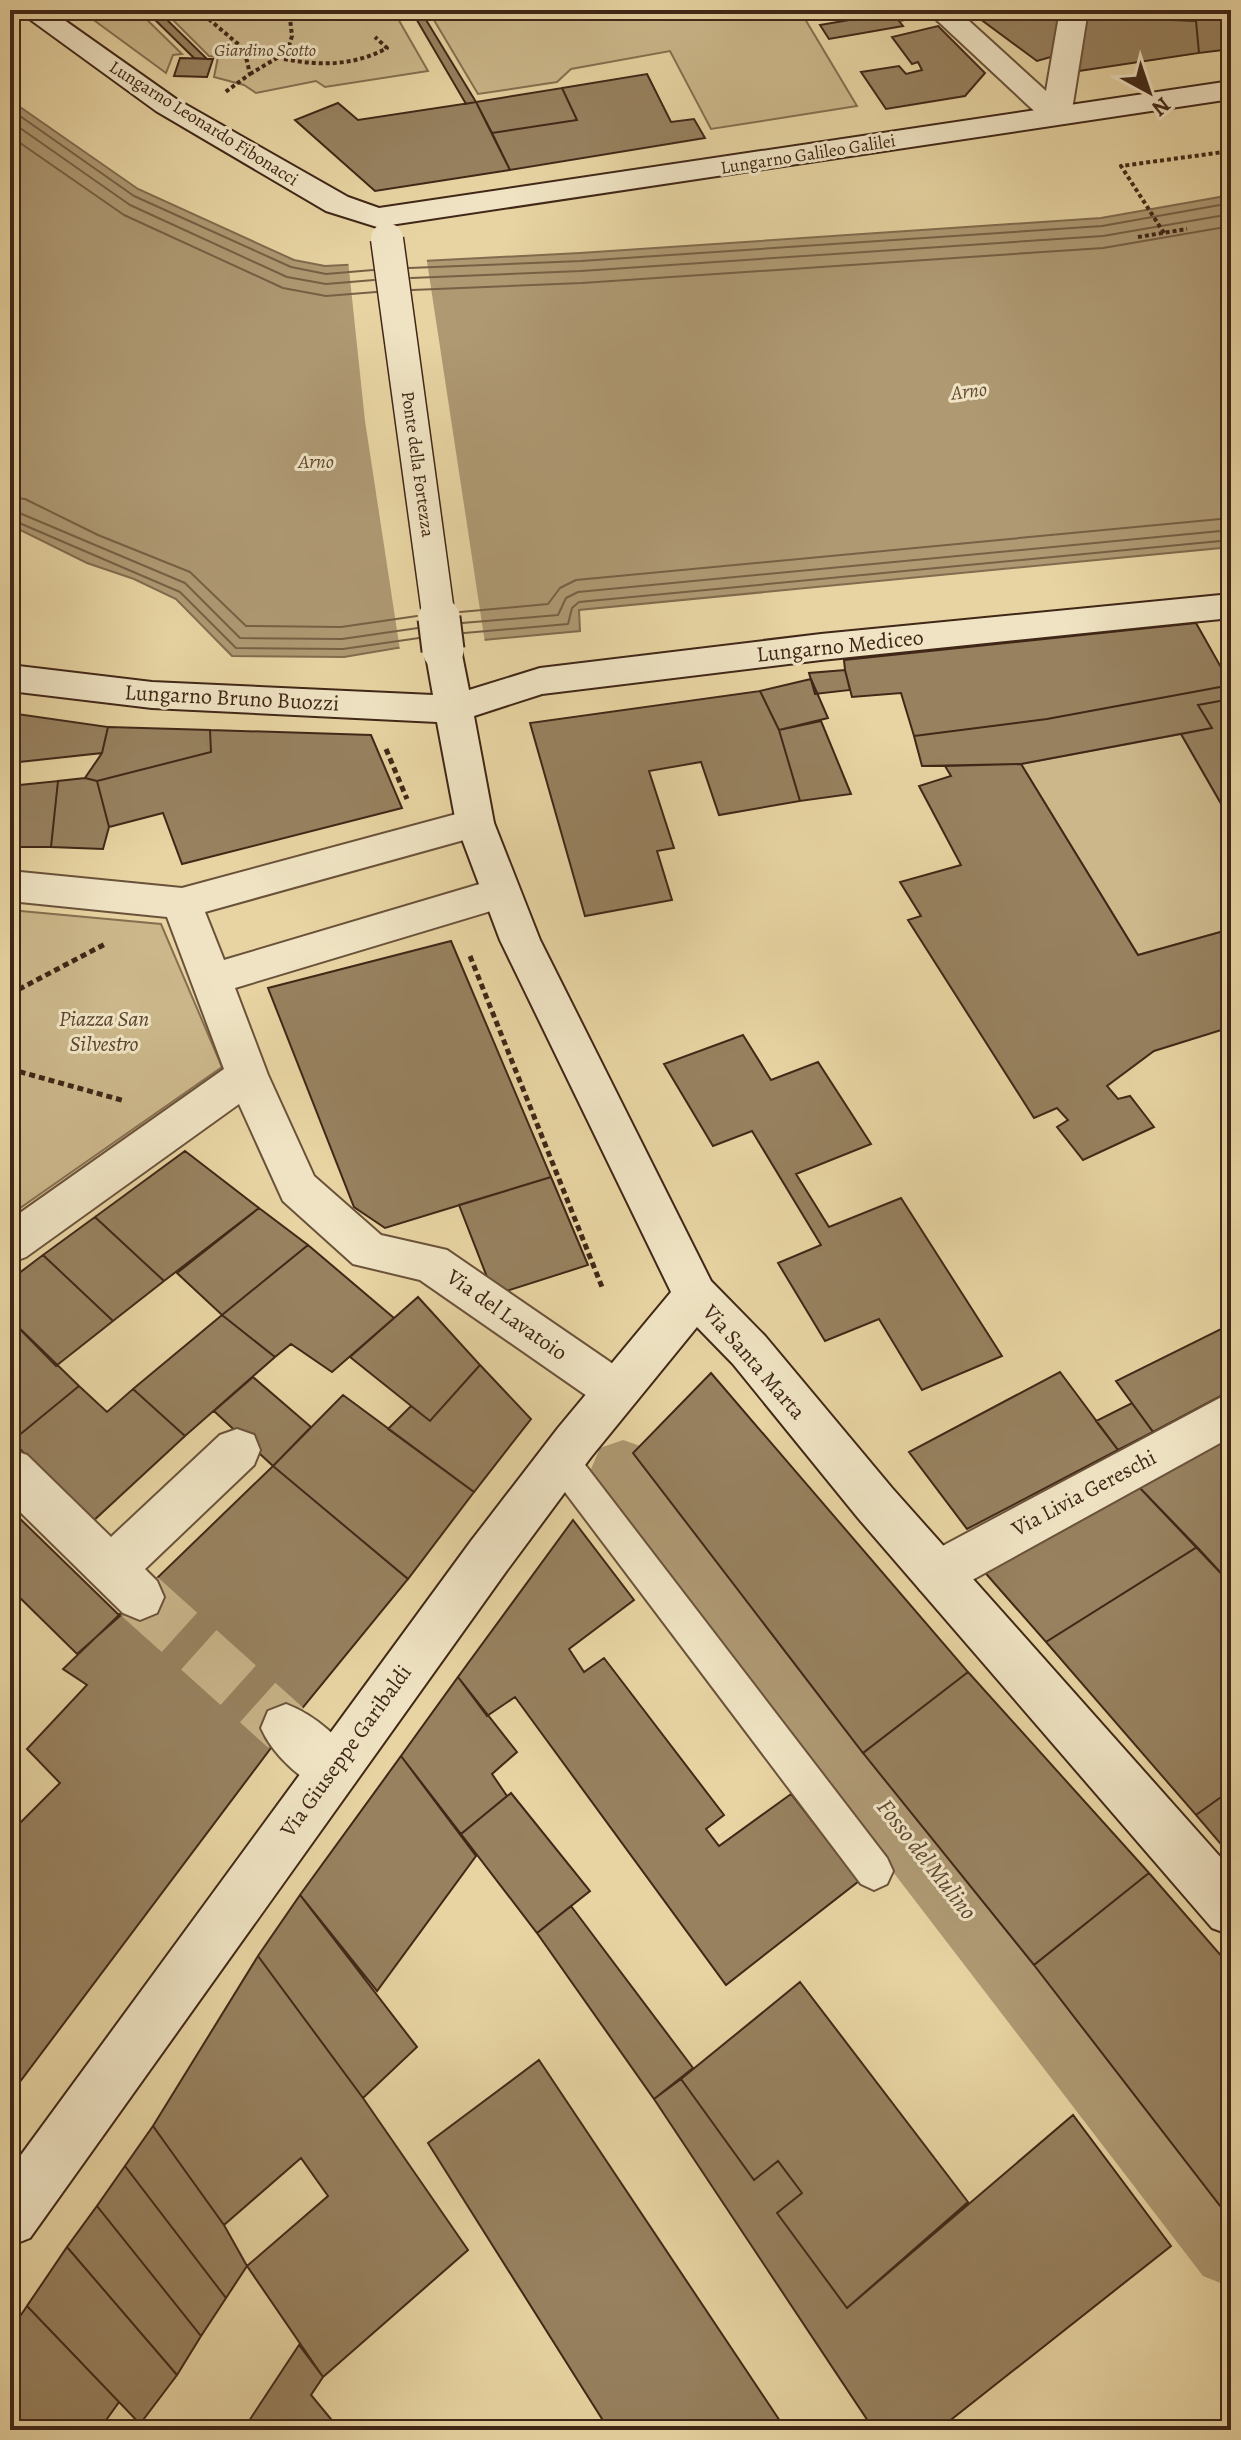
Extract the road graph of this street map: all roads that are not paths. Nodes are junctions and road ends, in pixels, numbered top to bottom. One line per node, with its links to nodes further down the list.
1 (31, 10): 6 (street, Lungarno Leonardo Fibonacci)
2 (940, 10): 5 (street)
3 (1074, 10): 5 (street)
4 (1231, 90): 5 (street, Lungarno Galileo Galilei)
5 (1056, 116): 6 (street, Lungarno Galileo Galilei)
6 (386, 228): 9 (street, Ponte della Fortezza, bridge)
7 (1231, 606): 9 (street, Lungarno Mediceo)
8 (10, 678): 9 (street, Lungarno Bruno Buozzi)
9 (454, 709): 10 (street, Via Santa Marta)
10 (475, 823): 12 (street, Via Santa Marta); 13 (street)
11 (10, 886): 13 (street)
12 (500, 893): 14 (street); 17 (street, Via Santa Marta)
13 (182, 903): 14 (street)
14 (213, 979): 15 (street)
15 (247, 1075): 16 (street); 18 (street, Via del Lavatoio)
16 (10, 1244)
17 (695, 1295): 18 (street, Via Giuseppe Garibaldi); 23 (street, Via Santa Marta)
18 (616, 1391): 21 (street, Via Giuseppe Garibaldi)
19 (1231, 1413): 23 (street, Via Livia Gereschi)
20 (237, 1450): 22 (street)
21 (561, 1460): 25 (street, Via Giuseppe Garibaldi); 26 (lane)
22 (10, 1470)
23 (937, 1574): 27 (street, Via Santa Marta)
24 (286, 1728): 25 (street)
25 (332, 1769): 28 (street, Via Giuseppe Garibaldi)
26 (874, 1871)
27 (1231, 1909)
28 (10, 2218)

